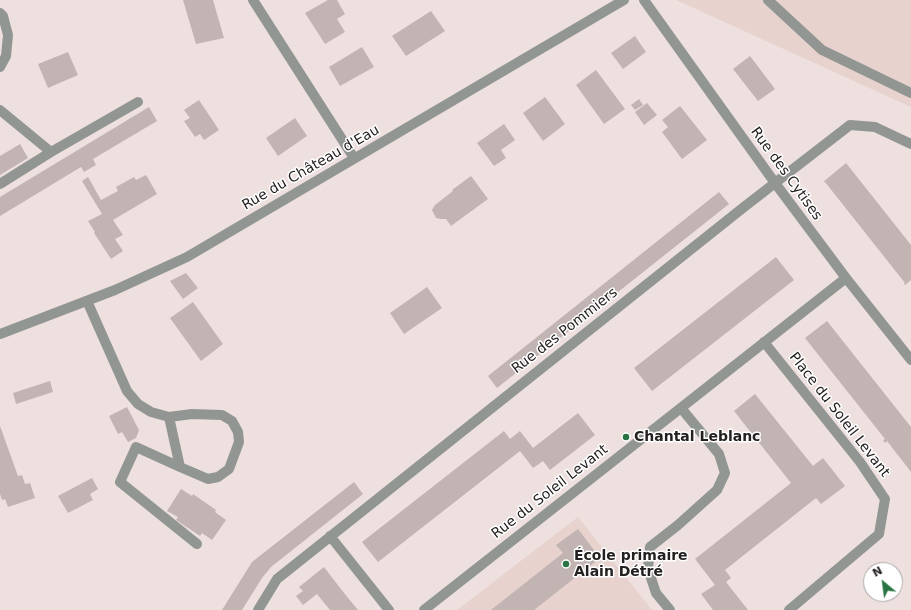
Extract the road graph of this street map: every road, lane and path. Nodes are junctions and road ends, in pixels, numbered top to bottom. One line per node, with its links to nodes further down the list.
1 (253, 0): 12 (street)
2 (624, 0): 12 (street, Rue du Château d'Eau)
3 (644, 0): 13 (street, Rue des Cytises)
4 (768, 0): 7 (street)
5 (0, 13): 6 (street)
6 (0, 67)
7 (911, 93)
8 (138, 102): 11 (street)
9 (0, 110): 11 (street)
10 (911, 144): 13 (street, Rue des Pommiers)
11 (51, 152): 14 (street)
12 (354, 158): 16 (street, Rue du Château d'Eau)
13 (775, 183): 15 (street, Rue des Cytises); 23 (street, Rue des Pommiers)
14 (0, 184)
15 (846, 278): 18 (street, Rue du Soleil Levant); 19 (street, Rue des Cytises)
16 (87, 301): 17 (street, Rue du Château d'Eau); 21 (street)
17 (0, 334)
18 (764, 342): 20 (street, Rue du Soleil Levant); 29 (street, Place du Soleil Levant)
19 (911, 360)
20 (680, 408): 27 (street, Rue du Soleil Levant); 28 (street)
21 (169, 417): 22 (street); 22 (street)
22 (180, 467): 24 (street)
23 (330, 536): 25 (street, Rue des Pommiers); 26 (street)
24 (196, 544)
25 (258, 610)
26 (389, 610)
27 (424, 610)
28 (670, 610)
29 (789, 610)

